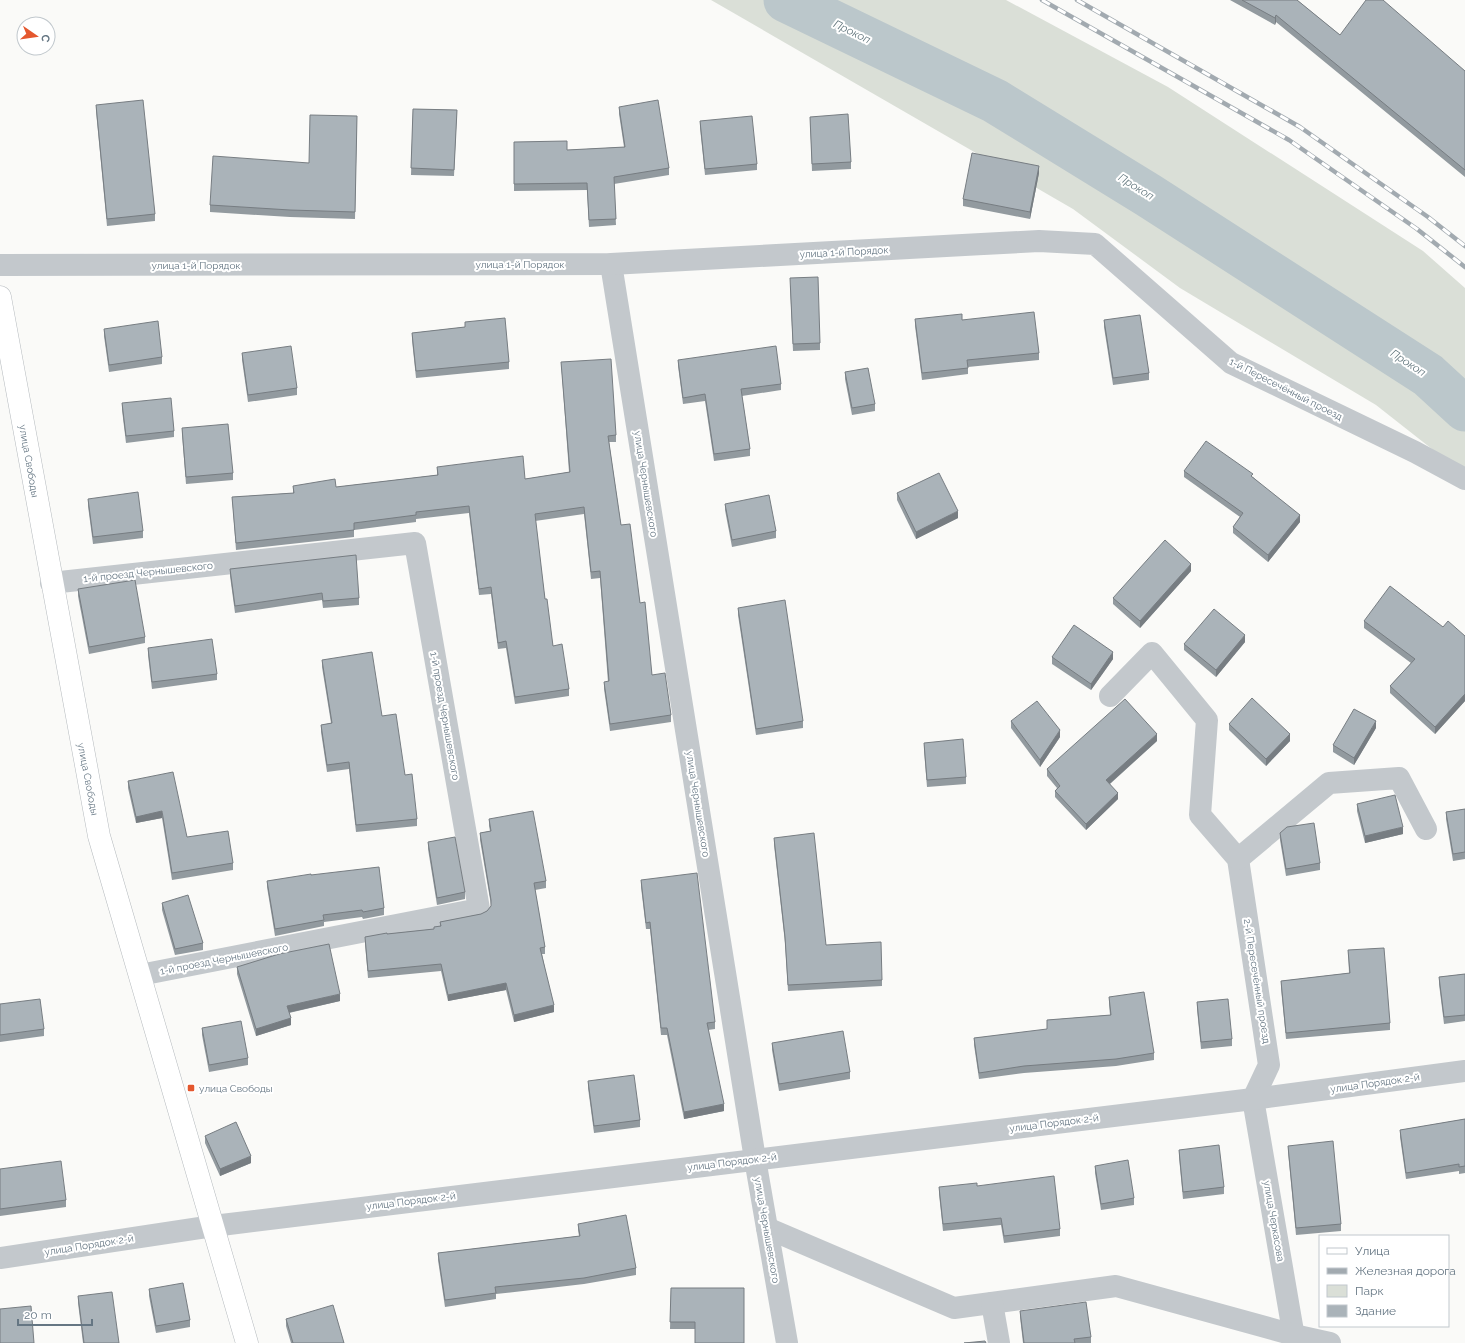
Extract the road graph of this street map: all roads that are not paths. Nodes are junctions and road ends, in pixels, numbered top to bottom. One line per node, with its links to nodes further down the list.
1 (1039, 241): 2 (street, улица 1-й Порядок); 5 (street, 1-й Пересечённый проезд)
2 (611, 264): 3 (street, улица 1-й Порядок); 13 (street, улица Чернышевского)
3 (0, 265)
4 (1, 310): 6 (main road, улица Свободы)
5 (1465, 479)
6 (51, 583): 10 (main road, улица Свободы); 10 (street, 1-й проезд Чернышевского)
7 (1110, 696): 9 (street)
8 (1426, 829): 9 (street)
9 (1238, 859): 12 (street, 2-й Пересечённый проезд)
10 (140, 975): 14 (main road, улица Свободы)
11 (1465, 1071): 12 (street, улица Порядок 2-й)
12 (1253, 1100): 13 (street, улица Порядок 2-й); 18 (street, улица Черкасова)
13 (755, 1159): 14 (street, улица Порядок 2-й); 15 (street, улица Чернышевского)
14 (213, 1226): 16 (street, улица Порядок 2-й); 19 (main road, улица Свободы)
15 (767, 1228): 17 (street); 20 (street, улица Чернышевского)
16 (0, 1258)
17 (992, 1303): 18 (street); 21 (street)
18 (1294, 1339): 22 (street)
19 (247, 1343)
20 (787, 1343)
21 (999, 1343)
22 (1330, 1343)

